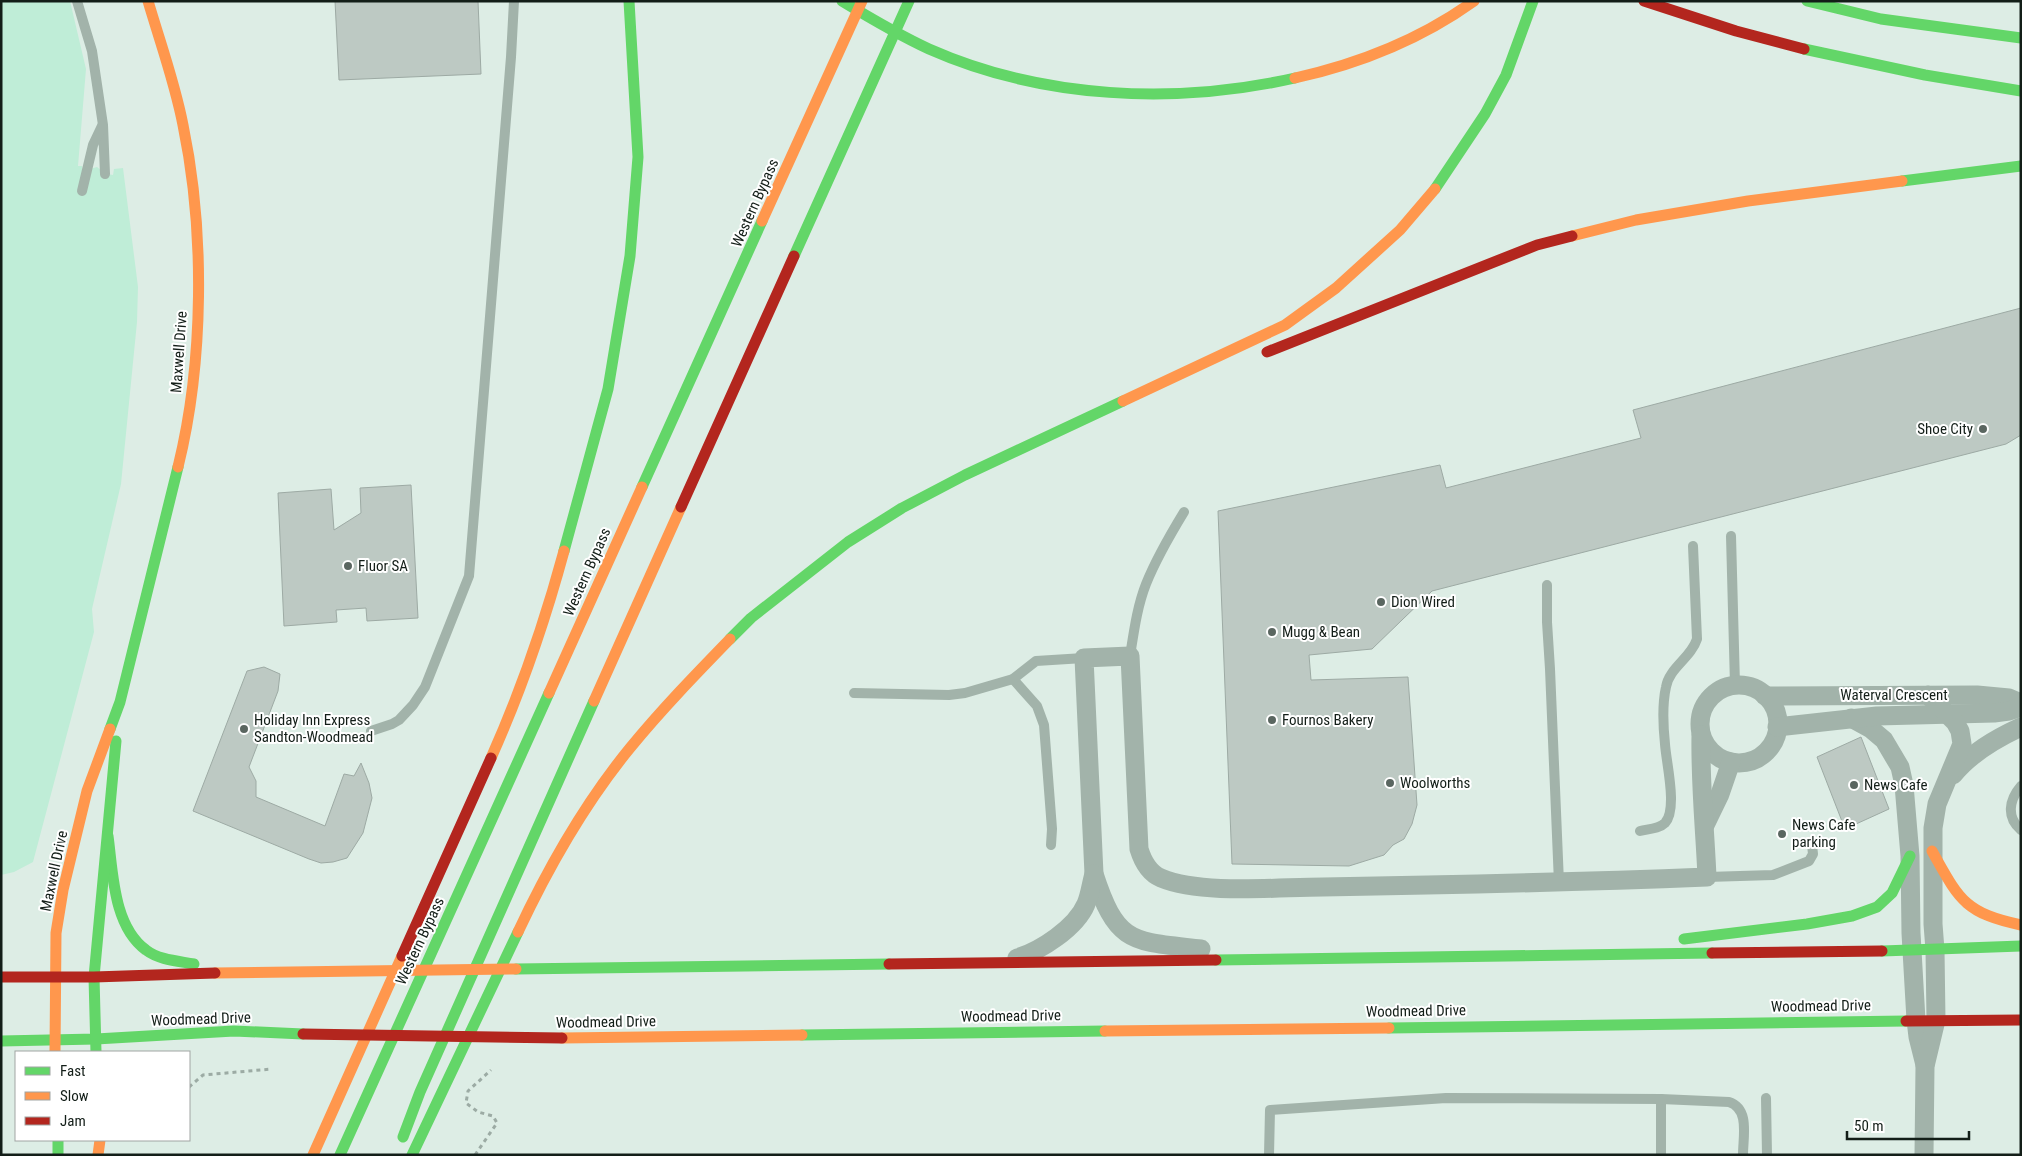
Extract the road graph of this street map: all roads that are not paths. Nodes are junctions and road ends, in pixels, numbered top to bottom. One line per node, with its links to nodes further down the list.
1 (77, 1): 17 (lane)
2 (148, 1): 36 (main road, Maxwell Drive)
3 (514, 1): 42 (lane)
4 (629, 1): 88 (main road)
5 (862, 1): 21 (main road, Western Bypass)
6 (909, 1): 85 (main road)
7 (1533, 1): 24 (main road)
8 (1644, 1): 13 (main road)
9 (1650, 1): 13 (main road)
10 (1806, 1): 14 (main road)
11 (842, 4): 12 (main road)
12 (1469, 5)
13 (1679, 14): 16 (main road)
14 (2021, 38)
15 (812, 83): 21 (main road)
16 (2021, 91)
17 (103, 125): 19 (lane); 20 (lane)
18 (2021, 166): 22 (main road)
19 (106, 174)
20 (82, 191)
21 (742, 268): 89 (main road, Western Bypass)
22 (1255, 357)
23 (1182, 386): 24 (main road)
24 (965, 475): 90 (main road)
25 (1184, 512): 29 (lane)
26 (1732, 536): 32 (lane)
27 (1693, 546): 49 (lane)
28 (1547, 585): 57 (lane)
29 (1130, 656): 30 (street); 57 (street)
30 (1084, 658): 31 (lane); 55 (street)
31 (1013, 679): 33 (lane); 51 (lane)
32 (1736, 685): 35 (street); 43 (street)
33 (854, 693)
34 (1928, 695): 35 (street, Waterval Crescent); 37 (street, Waterval Crescent); 38 (street)
35 (1765, 696): 40 (street)
36 (120, 702): 50 (main road, Maxwell Drive); 66 (main road, Maxwell Drive)
37 (2021, 705): 38 (street, Waterval Crescent)
38 (1944, 713): 39 (street, Waterval Crescent); 45 (street, Waterval Crescent)
39 (1851, 718): 40 (street, Waterval Crescent); 54 (street, Waterval Crescent)
40 (1777, 727): 44 (street)
41 (2021, 728): 45 (street, Waterval Crescent)
42 (371, 732)
43 (1701, 735): 44 (street); 47 (street)
44 (1731, 762): 47 (street)
45 (1948, 782): 53 (street, Waterval Crescent)
46 (2021, 786): 48 (lane)
47 (1705, 824): 56 (street)
48 (2021, 830)
49 (1640, 831)
50 (108, 836): 65 (main road); 67 (main road, Maxwell Drive)
51 (1051, 845)
52 (1812, 846): 56 (lane)
53 (1932, 851): 58 (main road); 60 (street, Waterval Crescent)
54 (1910, 856): 61 (street, Waterval Crescent); 62 (main road)
55 (1094, 874): 63 (street); 64 (street)
56 (1707, 877): 57 (street)
57 (1559, 883)
58 (2021, 924)
59 (2021, 946): 60 (main road)
60 (1935, 950): 61 (main road); 70 (street, Waterval Crescent)
61 (1912, 951): 62 (main road); 69 (street, Waterval Crescent)
62 (1554, 956): 63 (main road)
63 (1272, 958): 64 (main road)
64 (994, 964): 65 (main road)
65 (239, 972): 67 (main road)
66 (55, 976): 67 (main road); 68 (main road); 74 (main road, Maxwell Drive)
67 (94, 977): 73 (main road, Maxwell Drive)
68 (1, 978)
69 (1916, 1020): 70 (main road, Woodmead Drive); 72 (main road, Woodmead Drive); 79 (street, Waterval Crescent)
70 (1936, 1020): 71 (main road, Woodmead Drive); 79 (street, Waterval Crescent)
71 (2021, 1020)
72 (234, 1031): 73 (main road, Woodmead Drive); 76 (main road)
73 (96, 1039): 74 (main road, Woodmead Drive); 78 (main road, Maxwell Drive)
74 (55, 1040): 75 (main road, Woodmead Drive); 77 (main road, Maxwell Drive)
75 (1, 1041)
76 (200, 1045)
77 (55, 1051)
78 (96, 1051)
79 (1925, 1066): 95 (street)
80 (1766, 1098): 94 (lane)
81 (1661, 1099): 91 (lane); 92 (lane); 93 (lane)
82 (58, 1141): 86 (main road)
83 (95, 1141): 87 (main road)
84 (100, 1141): 87 (main road)
85 (400, 1146)
86 (58, 1155)
87 (96, 1155)
88 (313, 1155)
89 (340, 1155)
90 (412, 1155)
91 (1269, 1155)
92 (1661, 1155)
93 (1743, 1155)
94 (1767, 1155)
95 (1924, 1155)

